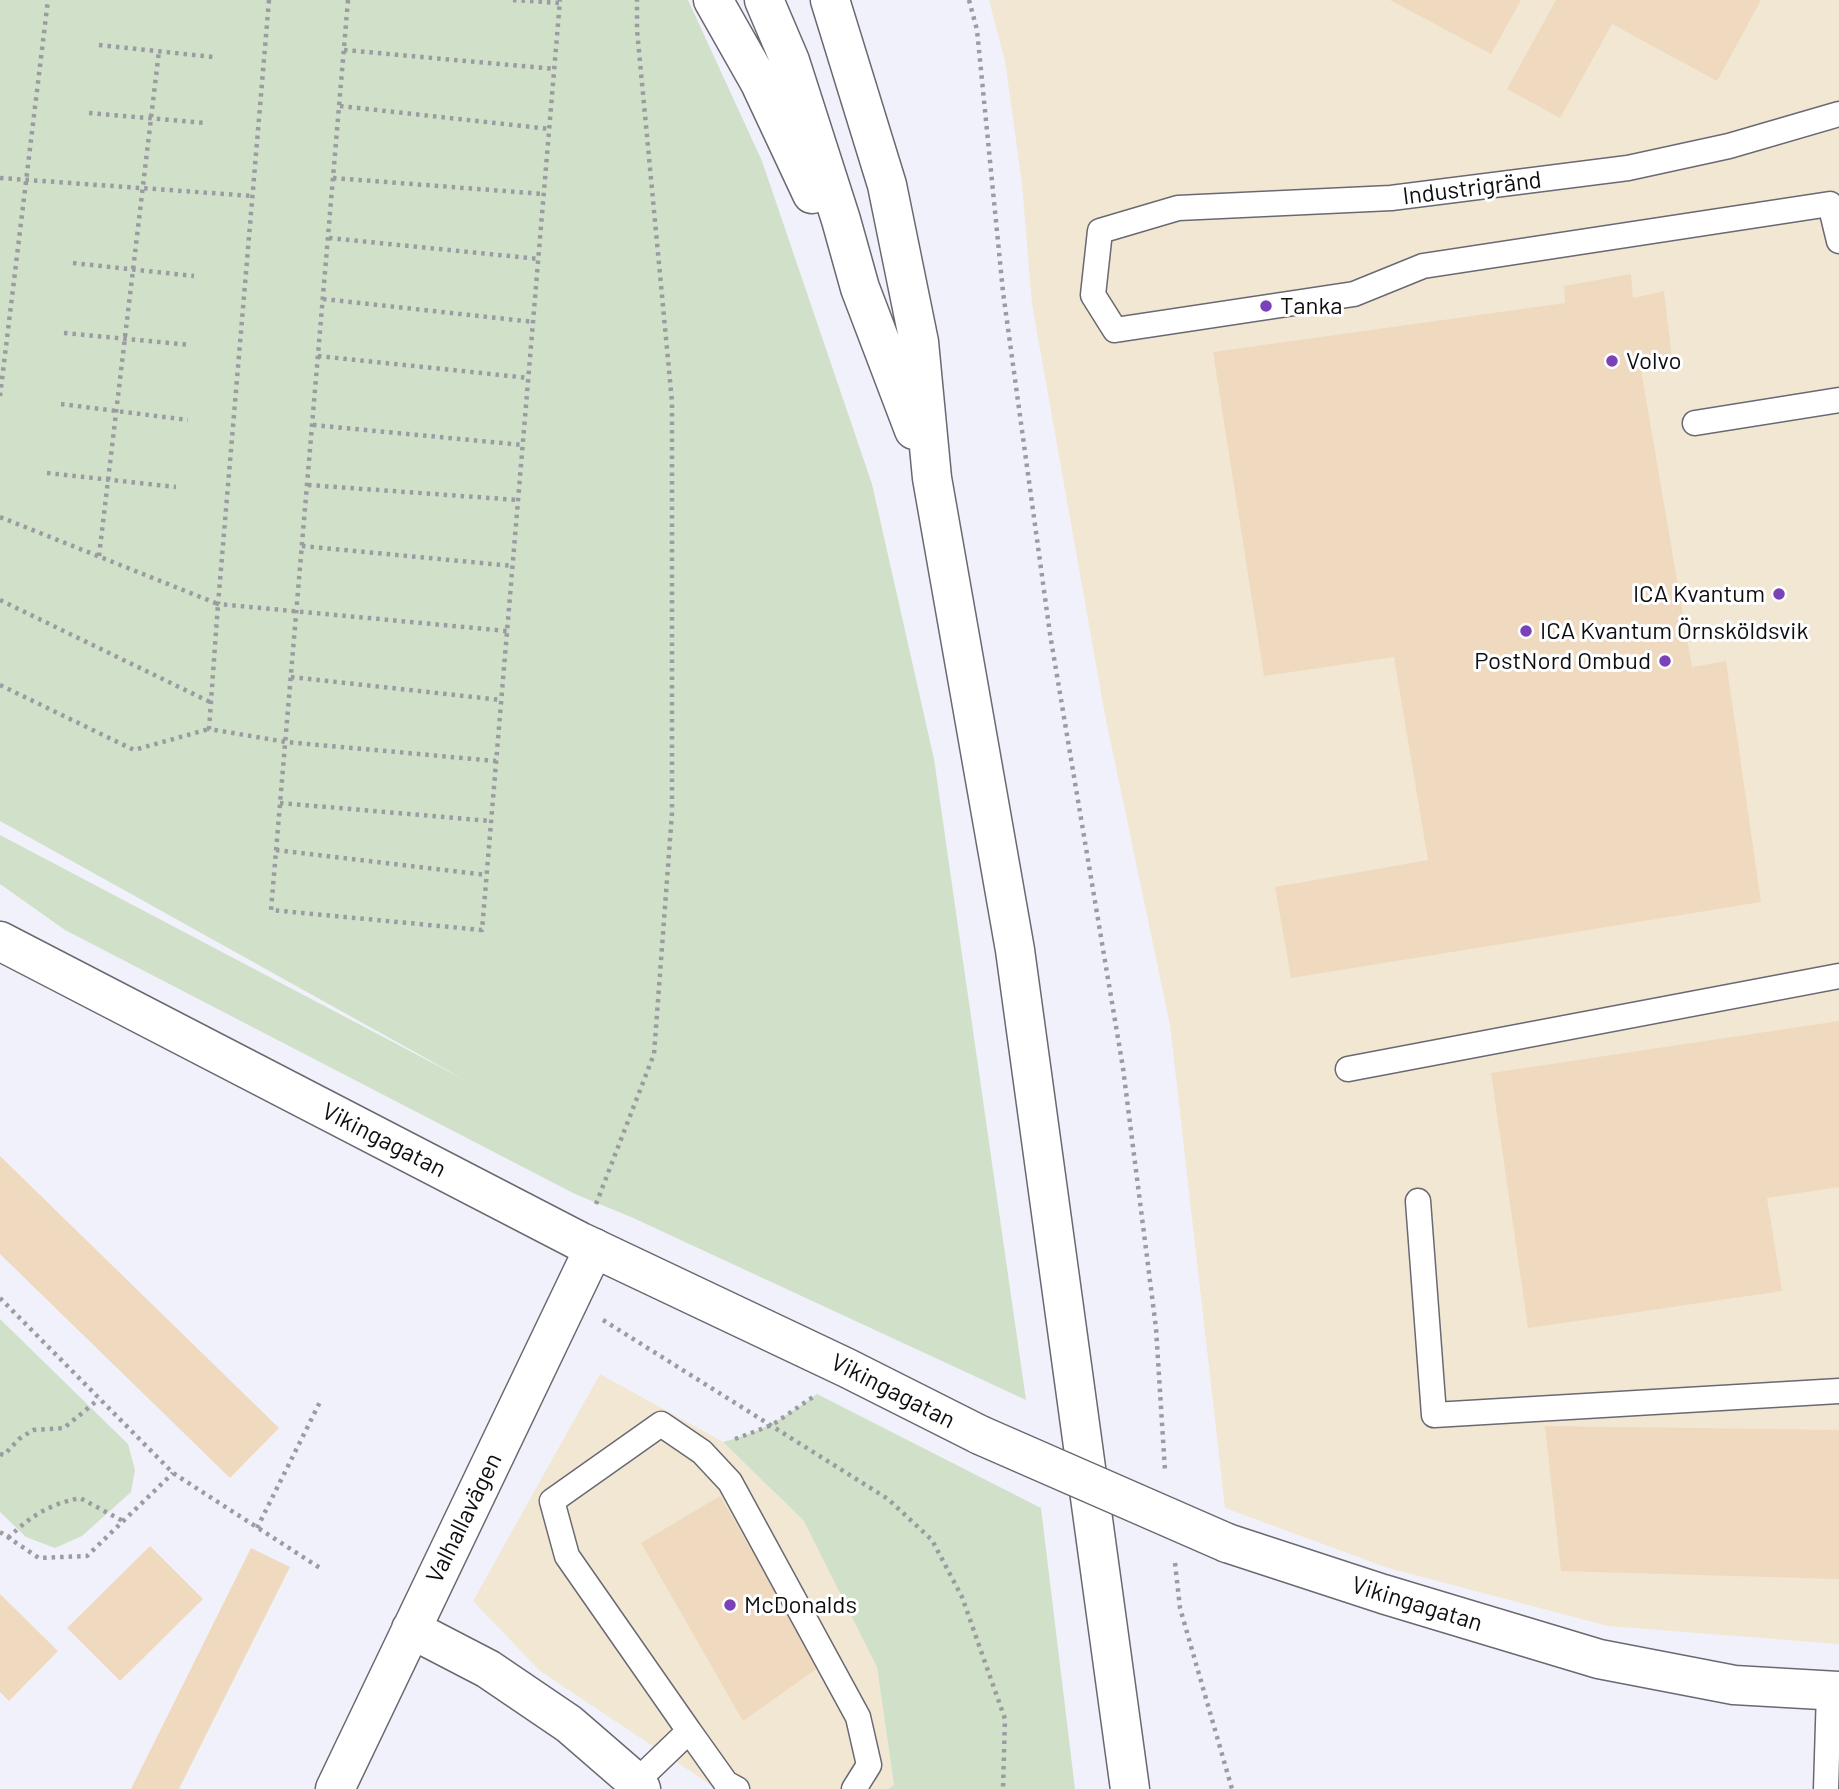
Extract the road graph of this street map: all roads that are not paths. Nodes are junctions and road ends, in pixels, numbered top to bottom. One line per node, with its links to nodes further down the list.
1 (713, 0): 6 (main road)
2 (764, 0): 6 (main road)
3 (830, 0): 9 (main road)
4 (1839, 114): 5 (lane, Industrigränd)
5 (1839, 241)
6 (860, 288): 9 (main road)
7 (1839, 400): 8 (lane)
8 (1695, 423)
9 (932, 478): 23 (main road)
10 (0, 941): 14 (main road, Vikingagatan)
11 (1839, 976): 12 (lane)
12 (1348, 1069)
13 (1418, 1201): 15 (lane)
14 (588, 1245): 16 (main road, Valhallavägen); 17 (main road, Vikingagatan, bridge)
15 (1839, 1391)
16 (411, 1629): 19 (main road); 20 (main road, Valhallavägen)
17 (1834, 1691): 24 (lane)
18 (689, 1731): 19 (lane); 21 (lane); 22 (lane)
19 (639, 1785)
20 (335, 1789)
21 (737, 1789)
22 (854, 1789)
23 (1130, 1789)
24 (1826, 1789)

